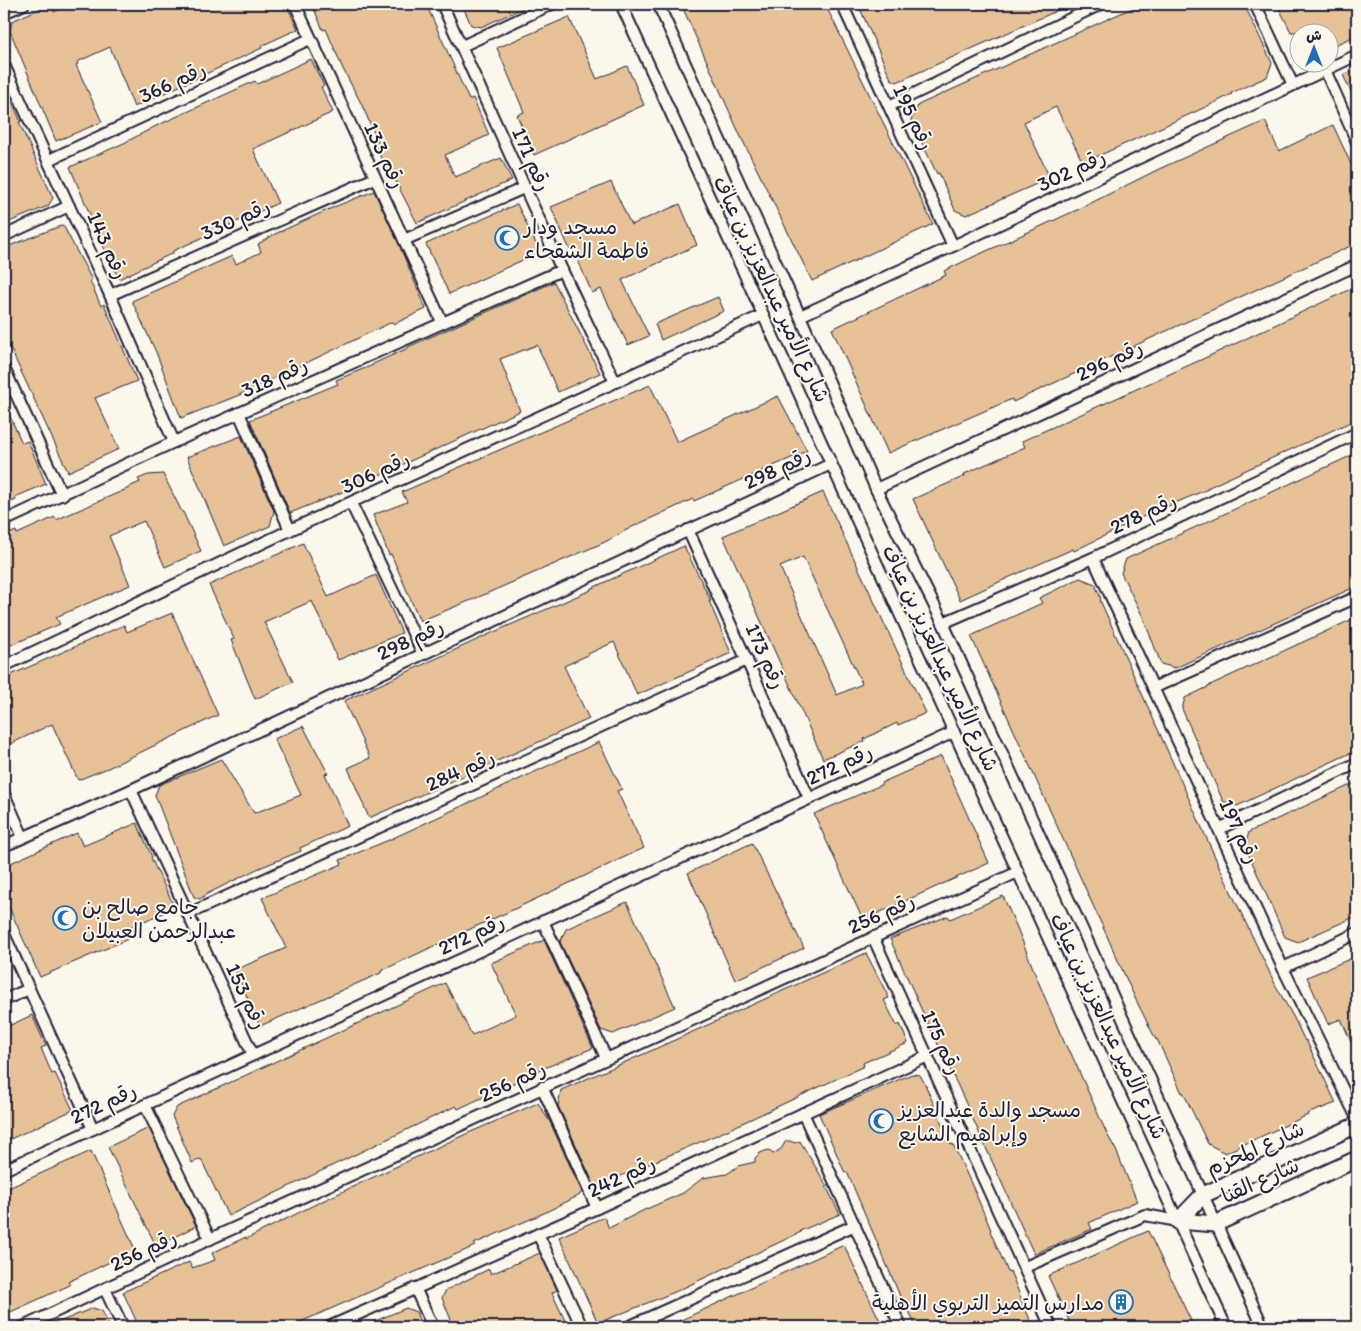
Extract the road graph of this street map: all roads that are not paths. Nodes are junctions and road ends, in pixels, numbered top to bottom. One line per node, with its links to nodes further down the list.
1 (24, 4): 10 (street)
2 (295, 4): 11 (street, رقم 133)
3 (442, 4): 12 (street, رقم 171)
4 (552, 4): 12 (street)
5 (621, 4): 31 (street, شارع الأمير عبدالعزيز بن عياف)
6 (658, 4): 32 (street, شارع الأمير عبدالعزيز بن عياف)
7 (842, 4): 19 (street, رقم 195)
8 (1101, 4): 19 (street)
9 (1255, 4): 18 (street)
10 (4, 13)
11 (310, 39): 21 (street, رقم 366); 22 (street, رقم 133)
12 (462, 46): 23 (street, رقم 171)
13 (1357, 55): 14 (street, رقم 302)
14 (1338, 64)
15 (4, 65): 21 (street, رقم 143)
16 (1321, 72): 18 (street, رقم 302)
17 (1326, 72): 20 (street)
18 (1293, 86): 27 (street, رقم 302)
19 (889, 106): 27 (street, رقم 195)
20 (1357, 142)
21 (49, 160): 24 (street, رقم 143)
22 (375, 178): 26 (street, رقم 133); 30 (street, رقم 330)
23 (524, 188): 26 (street); 29 (street, رقم 171)
24 (70, 206): 25 (street); 30 (street, رقم 143)
25 (4, 236)
26 (404, 240): 33 (street, رقم 133)
27 (953, 246): 32 (street, رقم 302)
28 (1357, 265): 40 (street, رقم 296)
29 (562, 270): 33 (street, رقم 318); 35 (street, رقم 171)
30 (110, 295): 38 (street, رقم 143)
31 (763, 315): 35 (street, رقم 306); 39 (street, شارع الأمير عبدالعزيز بن عياف)
32 (800, 316): 40 (street, شارع الأمير عبدالعزيز بن عياف)
33 (442, 322): 36 (street, رقم 318)
34 (4, 368): 41 (street)
35 (615, 382): 42 (street, رقم 306)
36 (239, 413): 38 (street, رقم 318); 44 (street)
37 (1357, 433): 46 (street, رقم 278)
38 (174, 442): 41 (street, رقم 318)
39 (831, 464): 45 (street, رقم 298); 53 (street, شارع الأمير عبدالعزيز بن عياف)
40 (876, 489): 48 (street, شارع الأمير عبدالعزيز بن عياف)
41 (62, 495): 43 (street, رقم 318)
42 (351, 503): 44 (street, رقم 306); 49 (street)
43 (4, 521)
44 (290, 530): 51 (street, رقم 306)
45 (688, 530): 49 (street, رقم 298); 50 (street, رقم 173)
46 (1093, 558): 48 (street, رقم 278); 52 (street, رقم 197)
47 (1357, 597): 52 (street)
48 (943, 623): 81 (street, شارع الأمير عبدالعزيز بن عياف)
49 (423, 654): 55 (street, رقم 298)
50 (747, 660): 57 (street, رقم 173); 62 (street, رقم 284)
51 (4, 666)
52 (1153, 688): 58 (street, رقم 197)
53 (954, 732): 57 (street, رقم 272); 61 (street, شارع الأمير عبدالعزيز بن عياف)
54 (1357, 763): 58 (street)
55 (131, 790): 59 (street, رقم 298); 62 (street, رقم 153)
56 (4, 794): 59 (street)
57 (809, 798): 63 (street, رقم 272)
58 (1219, 829): 67 (street, رقم 197)
59 (23, 837): 60 (street, رقم 298)
60 (4, 846)
61 (1018, 872): 66 (street, رقم 256); 83 (street, شارع الأمير عبدالعزيز بن عياف)
62 (188, 914): 70 (street, رقم 153)
63 (543, 921): 70 (street, رقم 272); 72 (street)
64 (1357, 933): 67 (street)
65 (4, 934): 68 (street)
66 (873, 937): 71 (street, رقم 175); 72 (street, رقم 256)
67 (1283, 968): 76 (street, رقم 197)
68 (29, 989): 69 (street); 78 (street)
69 (4, 1000)
70 (253, 1055): 74 (street, رقم 272)
71 (928, 1056): 75 (street, رقم 242); 88 (street, رقم 175)
72 (606, 1058): 73 (street, رقم 256)
73 (542, 1087): 82 (street); 87 (street, رقم 256)
74 (146, 1105): 78 (street, رقم 272); 87 (street)
75 (803, 1113): 82 (street, رقم 242); 85 (street)
76 (1357, 1118)
77 (1357, 1125): 81 (street, شارع المحزم)
78 (93, 1129): 80 (street, رقم 272)
79 (1357, 1159): 84 (street, شارع القنا)
80 (4, 1170)
81 (1203, 1195): 83 (street, شارع المحزم); 84 (street, شارع الأمير عبدالعزيز بن عياف)
82 (597, 1208): 86 (street, رقم 242)
83 (1178, 1221): 84 (street, شارع القنا); 88 (street); 99 (street, شارع الأمير عبدالعزيز بن عياف)
84 (1216, 1224): 100 (street, شارع الأمير عبدالعزيز بن عياف)
85 (855, 1225): 96 (street); 97 (street)
86 (538, 1234): 89 (street, رقم 242); 95 (street)
87 (210, 1239): 90 (street, رقم 256)
88 (1025, 1268): 98 (street, رقم 175)
89 (415, 1288): 93 (street, رقم 242); 94 (street)
90 (105, 1289): 91 (street, رقم 256); 92 (street)
91 (23, 1327)
92 (123, 1327)
93 (329, 1327)
94 (434, 1327)
95 (582, 1327)
96 (628, 1327)
97 (901, 1327)
98 (1051, 1327)
99 (1226, 1327)
100 (1263, 1327)

